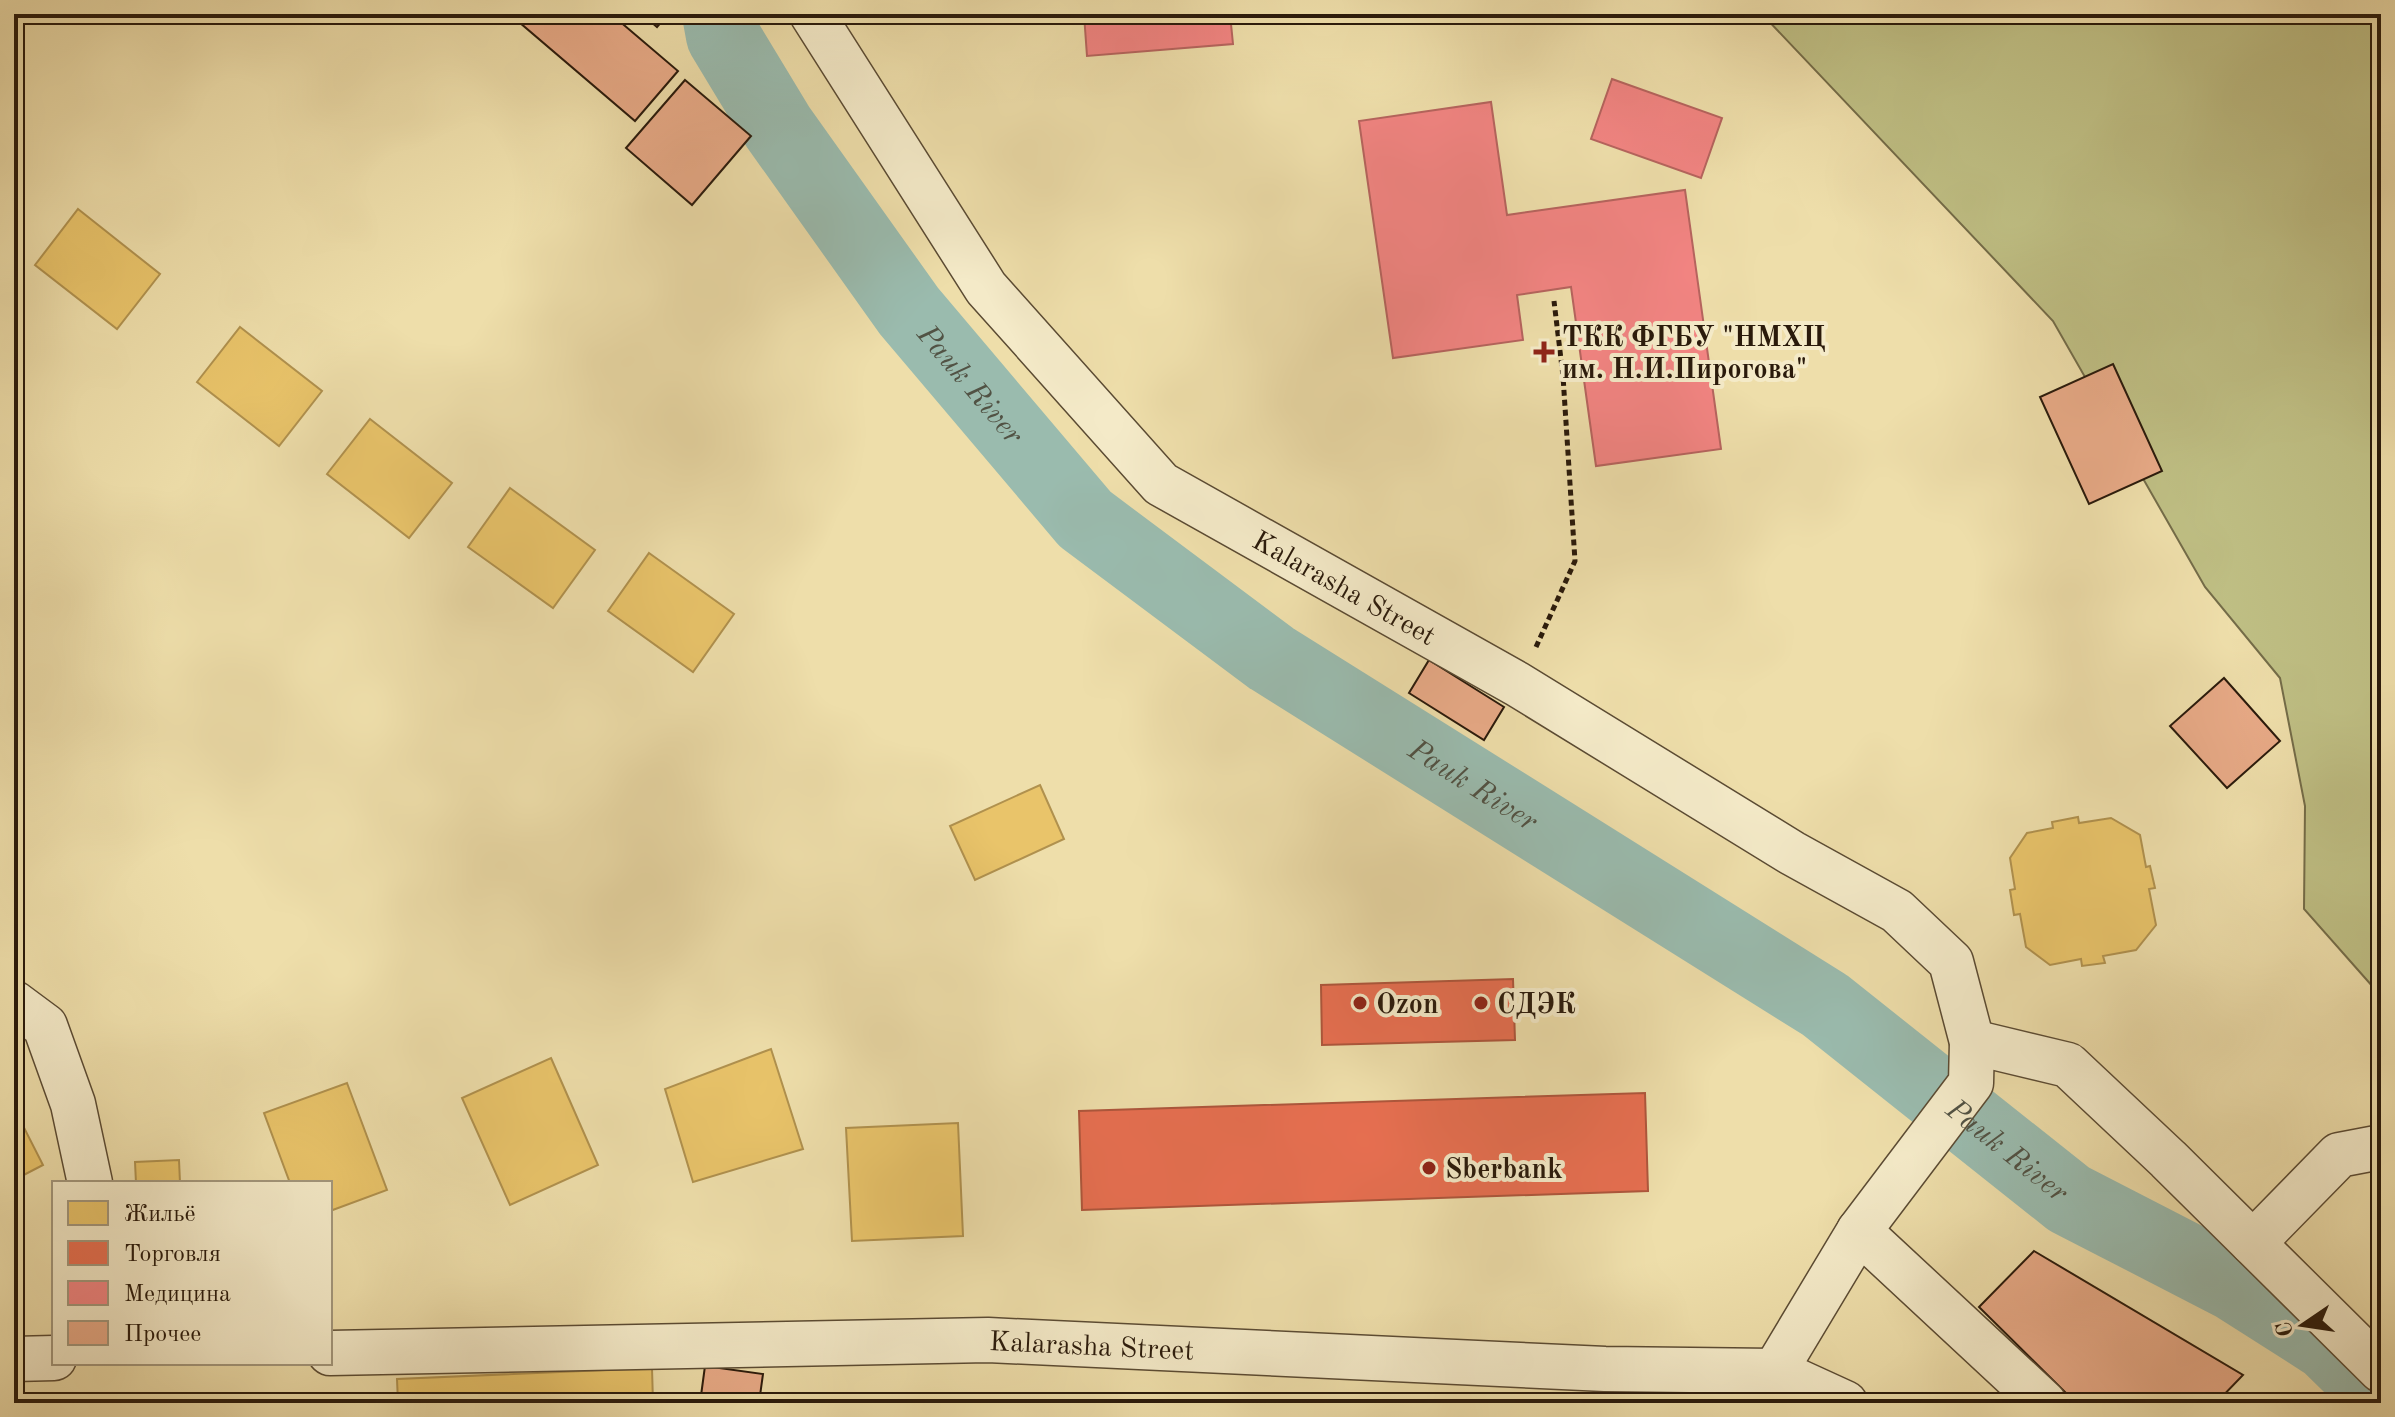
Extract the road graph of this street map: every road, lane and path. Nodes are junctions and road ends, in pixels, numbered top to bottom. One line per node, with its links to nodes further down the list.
1 (812, 14): 3 (street, Kalarasha Street)
2 (1554, 301): 3 (path)
3 (1517, 684): 5 (street, Kalarasha Street)
4 (14, 1003): 7 (street)
5 (1972, 1042): 8 (street, Kalarasha Street); 9 (street)
6 (2381, 1147): 9 (street)
7 (90, 1181)
8 (1859, 1231): 14 (street, Kalarasha Street); 16 (street)
9 (2253, 1243): 13 (street)
10 (332, 1353): 14 (street, Kalarasha Street)
11 (52, 1358): 12 (street)
12 (14, 1359)
13 (2381, 1370)
14 (1775, 1371): 15 (street, Kalarasha Street)
15 (1845, 1403)
16 (2044, 1403)

